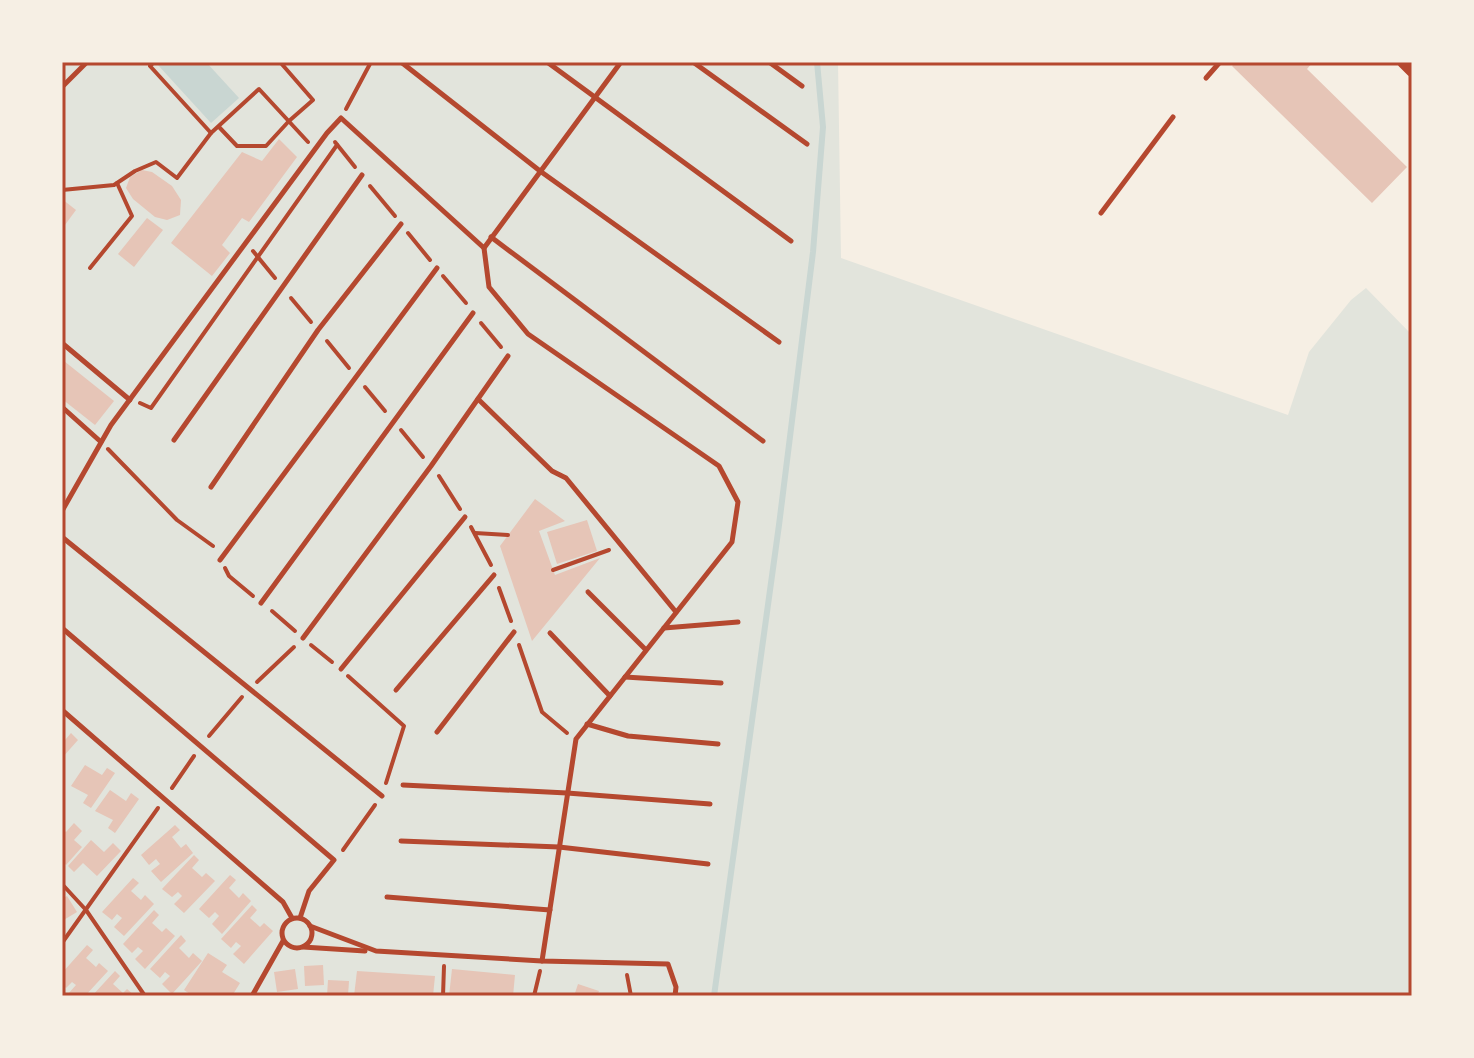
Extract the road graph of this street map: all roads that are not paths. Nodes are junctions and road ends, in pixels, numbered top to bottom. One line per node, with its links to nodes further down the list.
1 (87, 62): 11 (lane)
2 (401, 62): 16 (lane)
3 (547, 62): 13 (lane)
4 (621, 62): 13 (lane)
5 (693, 62): 15 (lane)
6 (769, 62): 12 (lane)
7 (1220, 62): 10 (lane)
8 (1403, 62): 9 (street)
9 (1412, 71)
10 (1206, 78)
11 (62, 86)
12 (802, 86)
13 (594, 98): 16 (lane); 21 (lane)
14 (1173, 117): 18 (lane)
15 (807, 144)
16 (540, 171): 20 (lane); 25 (lane)
17 (362, 175): 31 (lane)
18 (1101, 213)
19 (401, 224): 34 (lane)
20 (491, 237): 22 (lane); 32 (lane)
21 (791, 241)
22 (484, 248): 29 (lane); 42 (lane)
23 (437, 268): 38 (lane)
24 (473, 313): 41 (lane)
25 (779, 342)
26 (62, 343): 29 (lane)
27 (508, 356): 28 (lane)
28 (478, 399): 42 (lane); 48 (lane)
29 (130, 400): 33 (lane)
30 (62, 407): 33 (lane)
31 (174, 440)
32 (763, 441)
33 (101, 442): 35 (lane)
34 (211, 487)
35 (62, 510)
36 (465, 517): 50 (lane)
37 (62, 537): 61 (lane)
38 (220, 560)
39 (494, 575): 53 (lane)
40 (588, 592): 49 (lane)
41 (261, 603)
42 (676, 612): 45 (lane)
43 (738, 622): 45 (lane)
44 (62, 628): 68 (lane)
45 (663, 628): 49 (lane)
46 (514, 632): 57 (lane)
47 (550, 633): 54 (lane)
48 (303, 638)
49 (646, 650): 51 (lane)
50 (341, 669)
51 (624, 677): 52 (lane); 54 (lane)
52 (721, 683)
53 (396, 690)
54 (610, 696): 56 (lane)
55 (62, 710): 68 (lane)
56 (587, 724): 58 (lane); 60 (lane)
57 (437, 732)
58 (718, 744)
59 (403, 785): 60 (lane)
60 (567, 793): 62 (lane); 64 (lane)
61 (382, 796)
62 (710, 804)
63 (401, 841): 64 (lane)
64 (559, 847): 65 (lane); 67 (lane)
65 (708, 864)
66 (387, 897): 67 (lane)
67 (550, 910): 73 (lane)
68 (296, 918): 69 (lane); 70 (lane)
69 (310, 926): 71 (lane); 72 (lane)
70 (283, 940): 71 (lane); 74 (lane)
71 (302, 947): 72 (lane)
72 (373, 951): 73 (lane)
73 (542, 961): 75 (lane)
74 (252, 996)
75 (675, 996)

